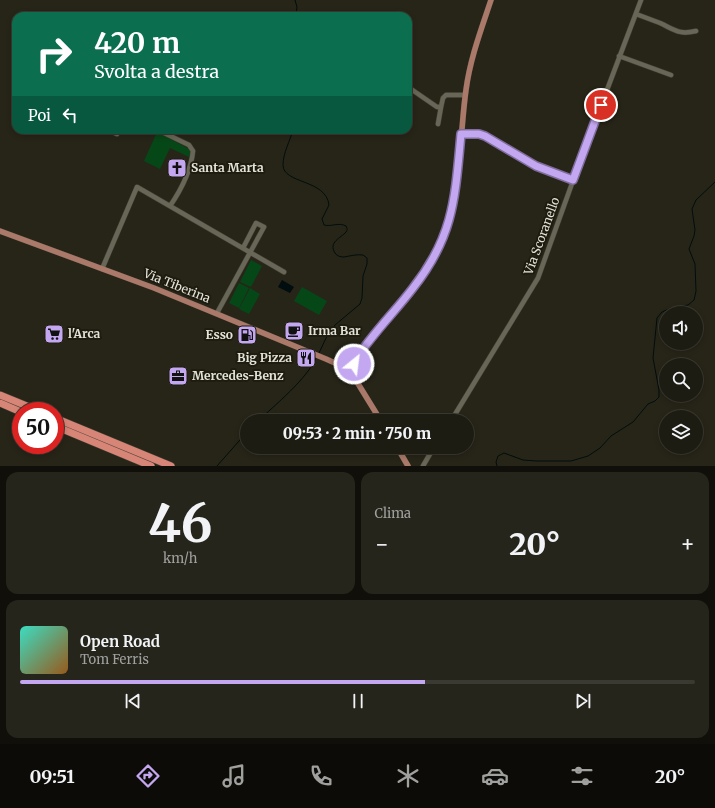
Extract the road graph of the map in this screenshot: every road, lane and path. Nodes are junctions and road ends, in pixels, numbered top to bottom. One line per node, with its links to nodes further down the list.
1 (491, 0): 8 (main road)
2 (640, 0): 3 (street, Via Scoranello)
3 (636, 14): 4 (street); 5 (street, Via Scoranello)
4 (696, 31)
5 (619, 56): 6 (street); 13 (street, Via Scoranello)
6 (671, 75)
7 (412, 90): 9 (street)
8 (465, 95): 9 (street); 12 (main road)
9 (441, 107): 10 (street)
10 (438, 124)
11 (166, 134): 14 (street)
12 (461, 134): 13 (street); 21 (main road)
13 (573, 180): 32 (street, Via Scoranello)
14 (170, 206): 16 (street); 18 (street)
15 (0, 231): 18 (main road, Via Tiberina)
16 (243, 248): 17 (street); 17 (street)
17 (250, 253): 19 (street); 20 (street)
18 (102, 269): 20 (main road, Via Tiberina)
19 (284, 272)
20 (217, 313): 23 (main road, Via Tiberina)
21 (363, 348): 22 (main road); 24 (main road)
22 (347, 358): 23 (main road); 24 (main road); 25 (main road)
23 (328, 359): 25 (main road, Via Tiberina)
24 (354, 364): 25 (main road); 26 (main road)
25 (345, 368): 26 (main road, Via Tiberina)
26 (357, 382): 31 (main road, Via Tiberina)
27 (0, 395): 28 (highway)
28 (17, 402)
29 (0, 404): 30 (highway)
30 (12, 409)
31 (377, 414)
32 (454, 414)
33 (64, 422): 38 (highway)
34 (64, 430): 37 (highway)
35 (400, 454): 39 (main road)
36 (430, 454): 40 (street)
37 (151, 466)
38 (171, 466)
39 (408, 466)
40 (423, 466)

